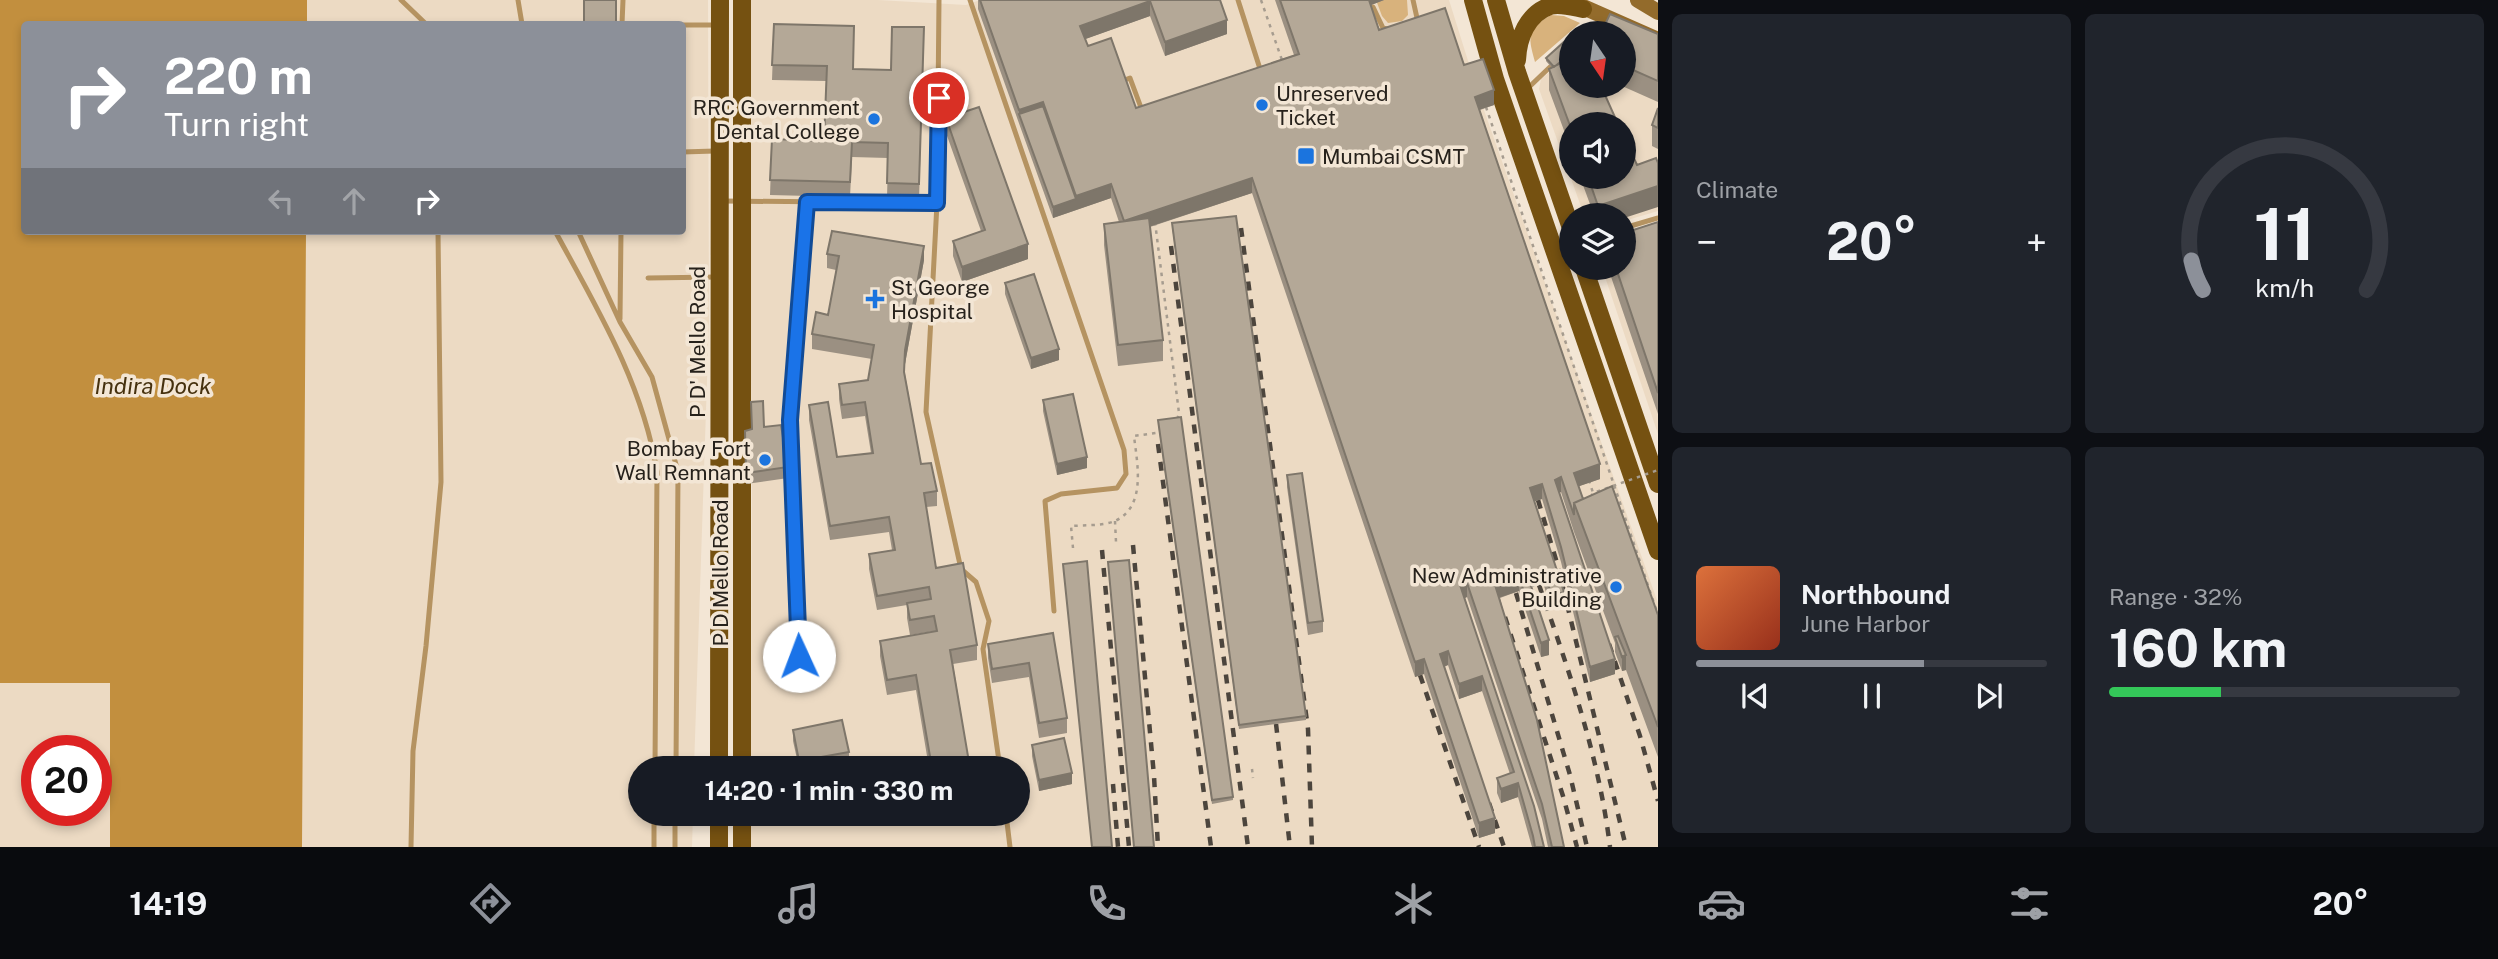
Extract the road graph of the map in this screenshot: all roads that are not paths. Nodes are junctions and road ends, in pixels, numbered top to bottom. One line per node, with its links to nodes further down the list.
1 (401, 0): 17 (lane)
2 (518, 0): 18 (lane)
3 (622, 0): 19 (lane)
4 (720, 0): 22 (main road, P D' Mello Road)
5 (742, 0): 35 (main road, P D Mello Road)
6 (939, 0): 37 (lane)
7 (970, 0): 51 (lane)
8 (1238, 0): 28 (lane)
9 (1413, 0): 23 (lane)
10 (1472, 0): 50 (main road)
11 (1496, 0): 27 (main road)
12 (1638, 0): 15 (main road)
13 (1576, 4): 16 (main road); 27 (main road)
14 (1373, 7): 24 (lane)
15 (1658, 12)
16 (1605, 18): 20 (lane); 25 (main road)
17 (423, 21)
18 (522, 21)
19 (622, 21)
20 (1602, 21)
21 (686, 25): 22 (lane)
22 (719, 25): 32 (main road, P D' Mello Road)
23 (1409, 26)
24 (1401, 28)
25 (1658, 40)
26 (1550, 67): 30 (lane)
27 (1517, 72): 30 (main road)
28 (1250, 76)
29 (1121, 81): 31 (lane)
30 (1524, 91): 38 (main road)
31 (1154, 109)
32 (718, 151): 33 (lane); 34 (main road, P D' Mello Road)
33 (686, 152)
34 (720, 201): 35 (lane); 45 (main road, P D' Mello Road)
35 (743, 202): 36 (lane); 56 (main road, P D Mello Road)
36 (807, 202): 37 (lane); 52 (lane)
37 (937, 203): 57 (lane)
38 (1562, 203)
39 (1658, 218): 40 (lane)
40 (1636, 224)
41 (438, 235): 63 (lane)
42 (557, 235): 53 (lane)
43 (580, 235): 48 (lane)
44 (621, 235): 48 (lane)
45 (720, 277): 46 (lane); 55 (main road, P D' Mello Road)
46 (648, 278)
47 (1588, 280): 49 (main road)
48 (620, 322): 54 (lane)
49 (1658, 484)
50 (1658, 551)
51 (1054, 611)
52 (799, 656)
53 (655, 756)
54 (676, 756)
55 (719, 756)
56 (742, 756)
57 (997, 756)
58 (654, 826): 64 (lane)
59 (675, 826): 65 (lane)
60 (719, 826): 66 (main road)
61 (742, 826): 67 (main road)
62 (1007, 826): 68 (lane)
63 (411, 847)
64 (654, 847)
65 (675, 847)
66 (719, 847)
67 (742, 847)
68 (1010, 847)

